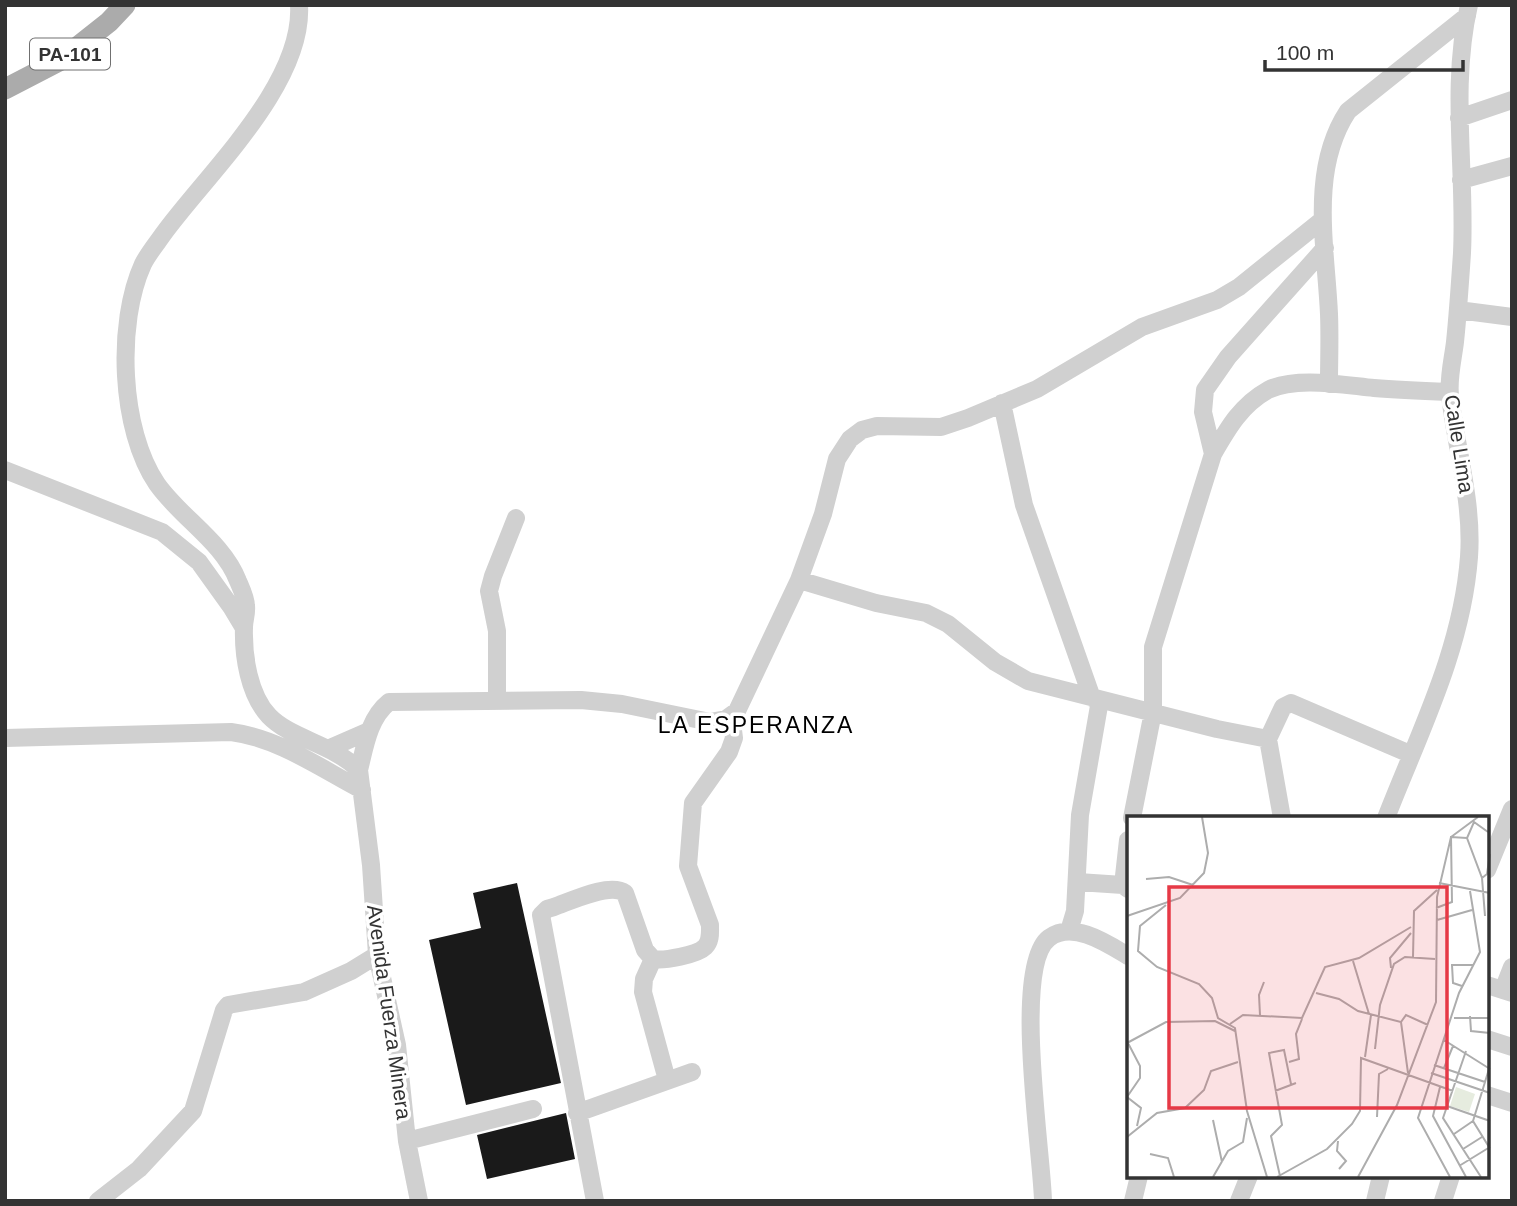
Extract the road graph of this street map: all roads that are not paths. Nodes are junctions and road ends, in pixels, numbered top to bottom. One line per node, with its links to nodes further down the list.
1 (125, 5): 4 (main road, PA-101)
2 (299, 5): 20 (street)
3 (1468, 10): 6 (street, Calle Lima); 9 (street)
4 (5, 89)
5 (1512, 100): 6 (street)
6 (1459, 118): 8 (street, Calle Lima)
7 (1512, 166): 8 (street)
8 (1461, 180): 11 (street, Calle Lima)
9 (1321, 221): 10 (street); 15 (street)
10 (1325, 248): 13 (street); 16 (street)
11 (1458, 310): 12 (street); 14 (street, Calle Lima)
12 (1512, 317)
13 (1329, 383): 14 (street); 16 (street)
14 (1449, 392): 29 (street, Calle Lima)
15 (1002, 403): 19 (street); 21 (street)
16 (1213, 454): 23 (street)
17 (5, 470): 20 (street)
18 (516, 518): 22 (street)
19 (799, 580): 21 (street); 24 (street)
20 (244, 628): 28 (street)
21 (1096, 699): 23 (street); 37 (street)
22 (497, 701): 24 (street); 25 (street)
23 (1153, 712): 27 (street); 32 (street)
24 (726, 719): 42 (street)
25 (369, 731): 28 (street); 30 (street)
26 (5, 738): 31 (street)
27 (1268, 739): 29 (street); 33 (street)
28 (330, 748): 30 (street)
29 (1410, 754): 34 (street, Calle Lima)
30 (359, 770): 31 (street, Avenida Fuerza Minera)
31 (362, 790): 40 (street, Avenida Fuerza Minera)
32 (1132, 816)
33 (1282, 816)
34 (1385, 816)
35 (1508, 827): 36 (street)
36 (1489, 866)
37 (1078, 882): 38 (street); 39 (street)
38 (1126, 887)
39 (1069, 931): 41 (street); 61 (street)
40 (377, 955): 53 (street, Avenida Fuerza Minera); 58 (street)
41 (1127, 955)
42 (653, 959): 48 (street); 52 (street)
43 (1512, 967): 44 (street)
44 (1501, 990)
45 (1489, 1040): 46 (street)
46 (1512, 1047)
47 (692, 1072): 48 (street)
48 (667, 1080): 52 (street)
49 (1489, 1097): 50 (street)
50 (1512, 1103)
51 (533, 1109): 53 (street)
52 (577, 1113): 60 (street)
53 (407, 1141): 59 (street, Avenida Fuerza Minera)
54 (1139, 1178): 62 (street)
55 (1248, 1178): 63 (street)
56 (1381, 1178): 64 (street)
57 (1450, 1178): 65 (street)
58 (98, 1201)
59 (419, 1201)
60 (595, 1201)
61 (1043, 1201)
62 (1133, 1201)
63 (1239, 1201)
64 (1375, 1201)
65 (1443, 1201)

